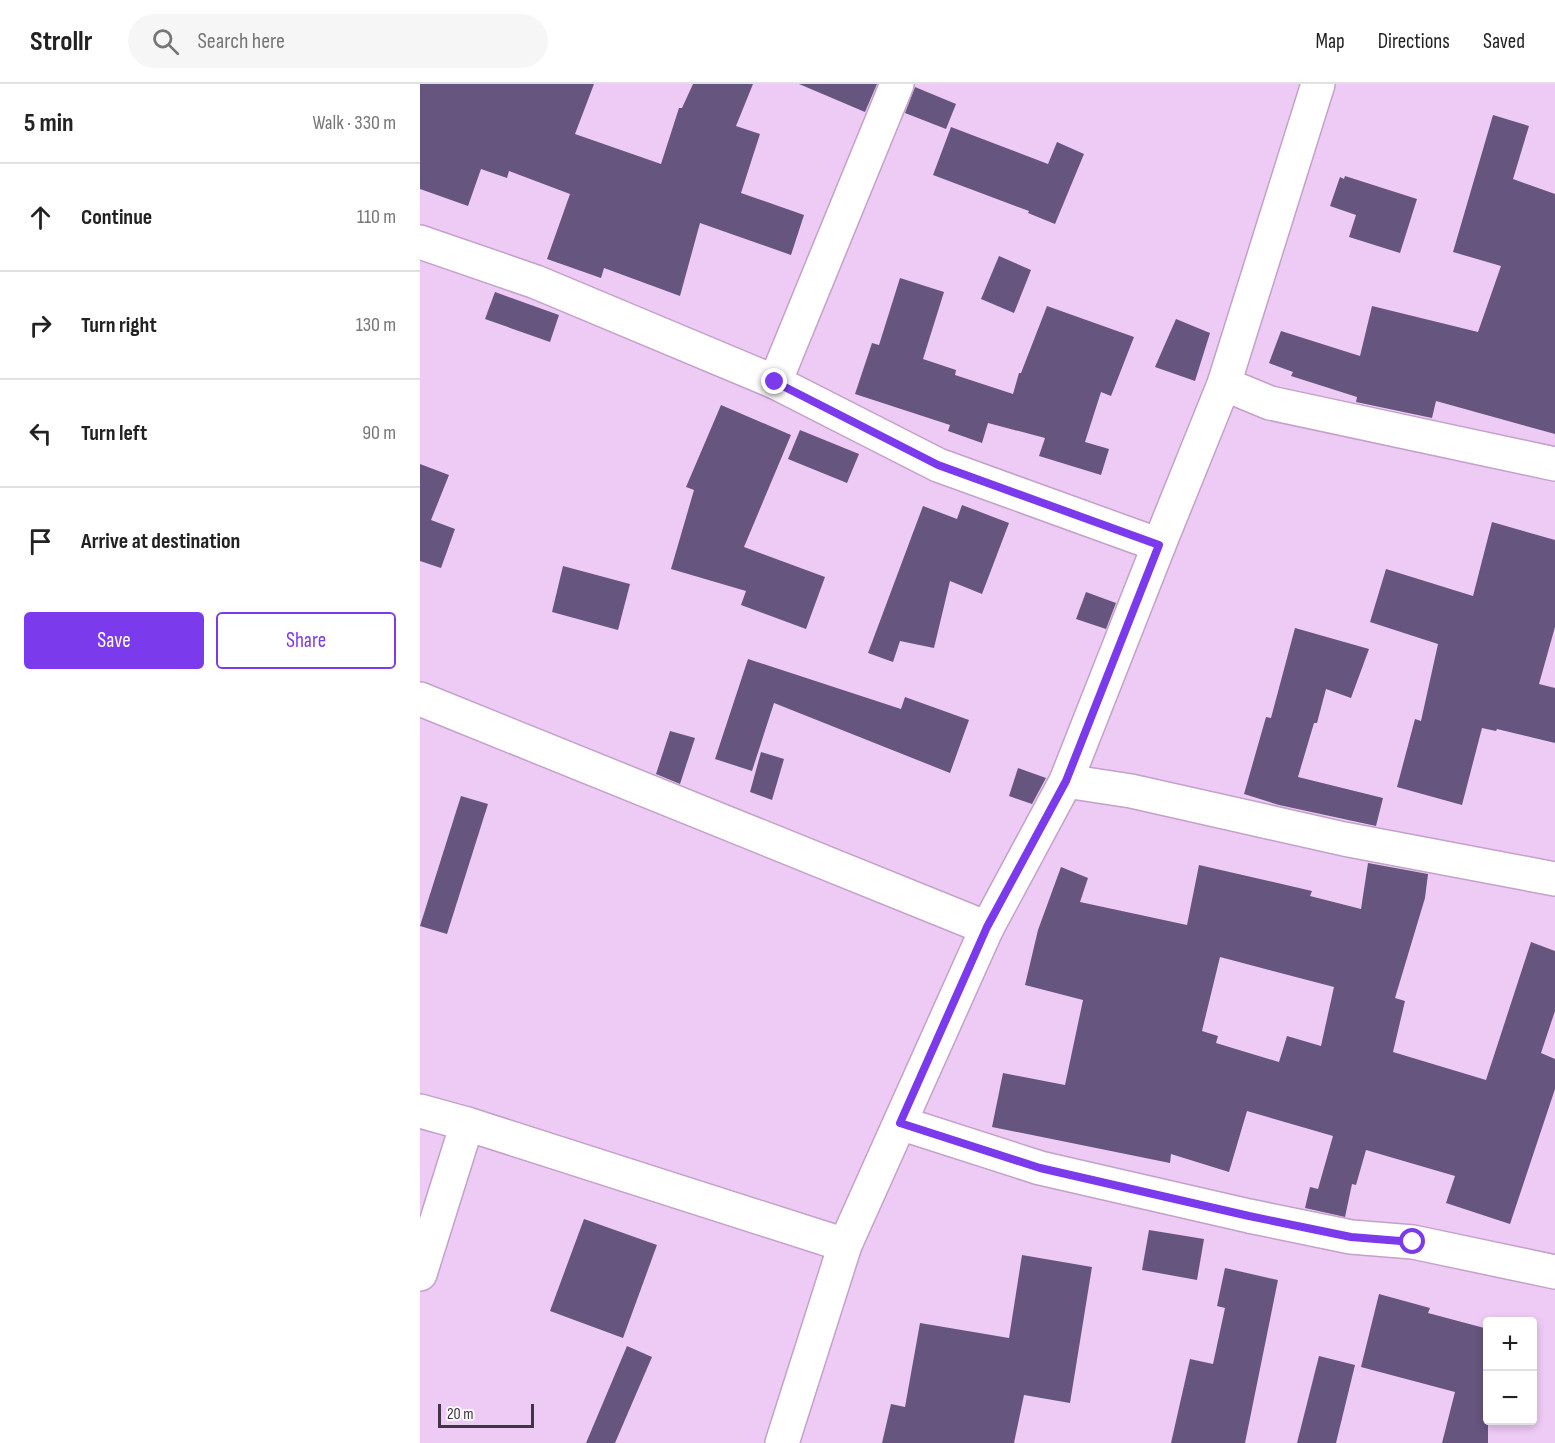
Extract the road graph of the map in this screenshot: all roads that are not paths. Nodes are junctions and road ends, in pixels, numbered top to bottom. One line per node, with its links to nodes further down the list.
1 (897, 84): 4 (street)
2 (1318, 84): 5 (street)
3 (420, 242): 4 (street)
4 (775, 382): 7 (street)
5 (1224, 384): 6 (street); 7 (street)
6 (1555, 464)
7 (1159, 545): 9 (street)
8 (420, 699): 11 (street)
9 (1066, 781): 10 (street); 11 (street)
10 (1555, 879)
11 (987, 927): 13 (street)
12 (420, 1111): 14 (street)
13 (900, 1123): 15 (street); 16 (street)
14 (467, 1124): 15 (street); 17 (street)
15 (845, 1245): 18 (street)
16 (1555, 1272)
17 (420, 1274)
18 (782, 1443)

